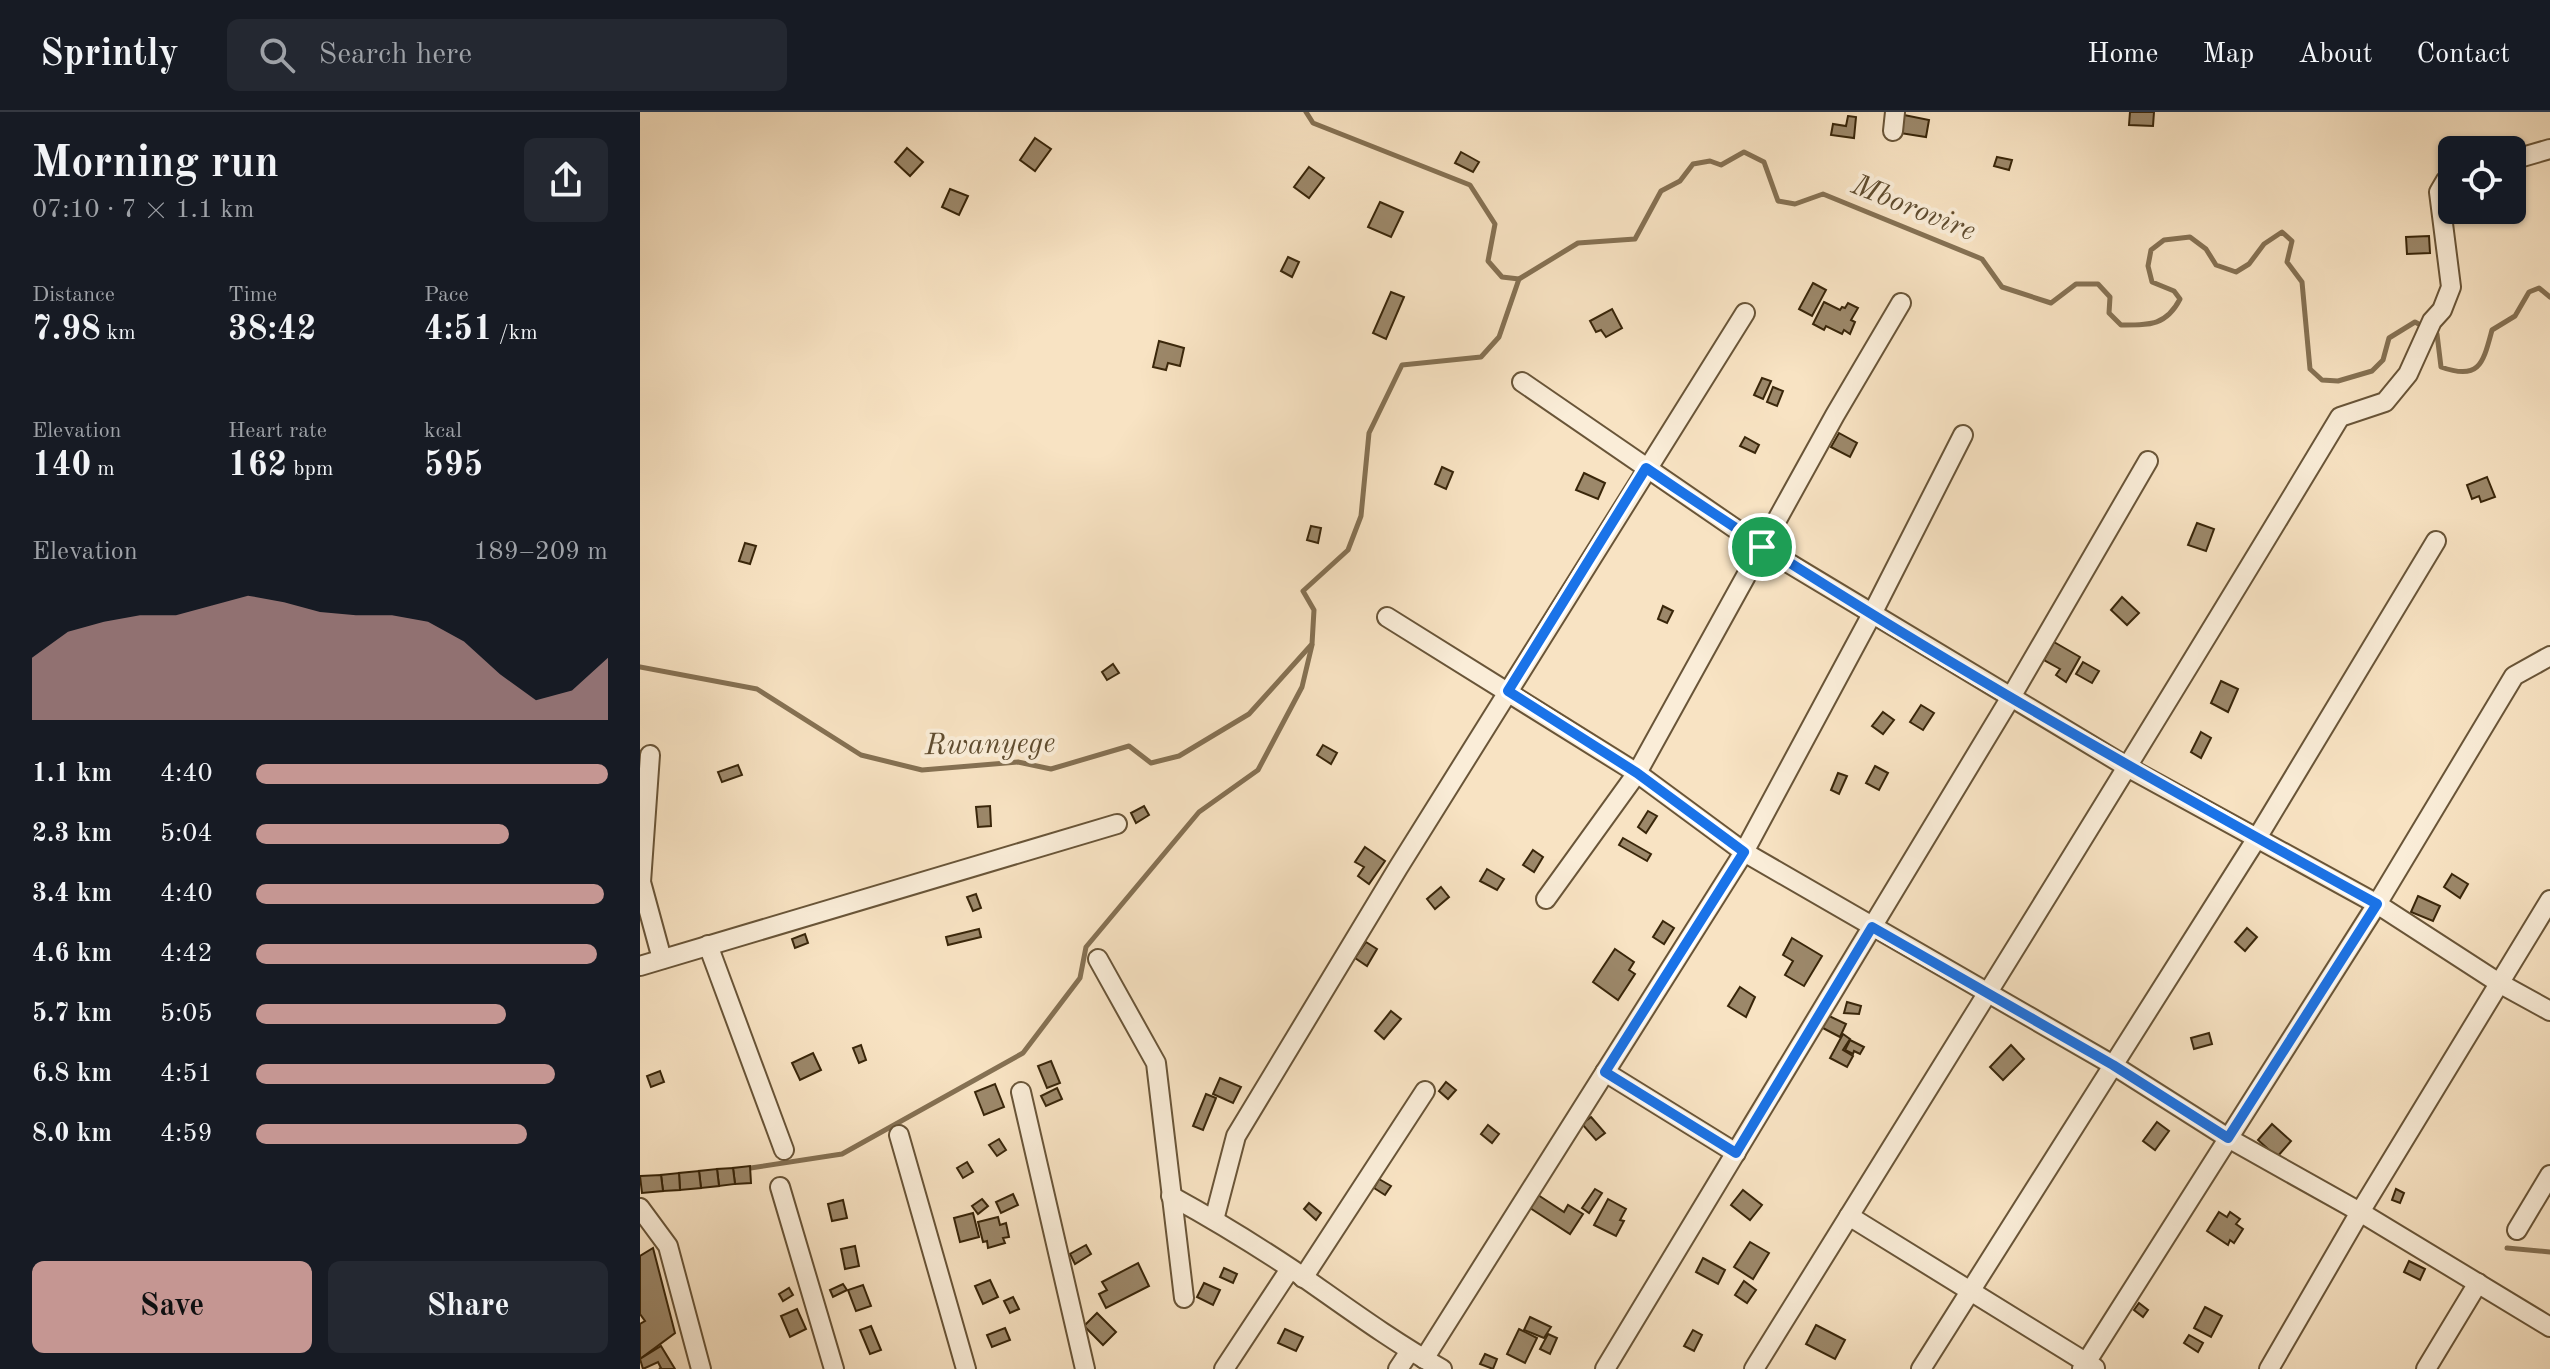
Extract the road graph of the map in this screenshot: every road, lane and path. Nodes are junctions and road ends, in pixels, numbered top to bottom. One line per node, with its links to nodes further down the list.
1 (1895, 112): 2 (street)
2 (1893, 131)
3 (2550, 149): 4 (street)
4 (2526, 156)
5 (2443, 224): 20 (street)
6 (1901, 303): 13 (street)
7 (1745, 313): 11 (street)
8 (1522, 382): 11 (street)
9 (1963, 435): 14 (street)
10 (2148, 461): 18 (street)
11 (1646, 468): 13 (street); 17 (street)
12 (2436, 541): 23 (street)
13 (1762, 547): 14 (street); 21 (street)
14 (1872, 614): 18 (street); 24 (street)
15 (1387, 617): 17 (street)
16 (2550, 656): 27 (street)
17 (1508, 691): 21 (street); 50 (street)
18 (2011, 697): 20 (street); 28 (street)
19 (650, 755): 30 (street)
20 (2129, 768): 23 (street); 34 (street)
21 (1637, 773): 24 (street); 25 (street)
22 (1117, 824): 29 (street)
23 (2257, 838): 27 (street); 36 (street)
24 (1744, 852): 28 (street); 37 (street)
25 (1546, 899)
26 (2550, 900): 33 (street)
27 (2377, 904): 33 (street); 41 (street)
28 (1872, 927): 34 (street); 43 (street)
29 (708, 945): 30 (street); 42 (street)
30 (662, 959): 32 (street)
31 (1098, 959): 46 (street)
32 (640, 966)
33 (2499, 983): 35 (street); 48 (street)
34 (1986, 992): 36 (street); 49 (street)
35 (2550, 1011)
36 (2113, 1065): 41 (street); 54 (street)
37 (1605, 1072): 43 (street); 57 (street)
38 (1425, 1091): 52 (street)
39 (1021, 1092): 62 (street)
40 (899, 1135): 61 (street)
41 (2228, 1138): 48 (street); 58 (street)
42 (784, 1150)
43 (1736, 1153): 66 (street)
44 (2550, 1175): 51 (street)
45 (780, 1187): 60 (street)
46 (1171, 1196): 50 (street); 55 (street)
47 (640, 1208): 59 (street)
48 (2360, 1212): 53 (street); 69 (street)
49 (1849, 1216): 54 (street); 67 (street)
50 (1214, 1220): 52 (street)
51 (2517, 1230)
52 (1297, 1273): 57 (street); 63 (street)
53 (2478, 1283): 56 (street); 70 (street)
54 (1971, 1291): 58 (street); 68 (street)
55 (1184, 1298)
56 (2550, 1327)
57 (1417, 1355): 64 (street); 65 (street)
58 (2088, 1367)
59 (701, 1369)
60 (834, 1369)
61 (966, 1369)
62 (1085, 1369)
63 (1224, 1369)
64 (1398, 1369)
65 (1442, 1369)
66 (1605, 1369)
67 (1754, 1369)
68 (1921, 1369)
69 (2269, 1369)
70 (2426, 1369)

